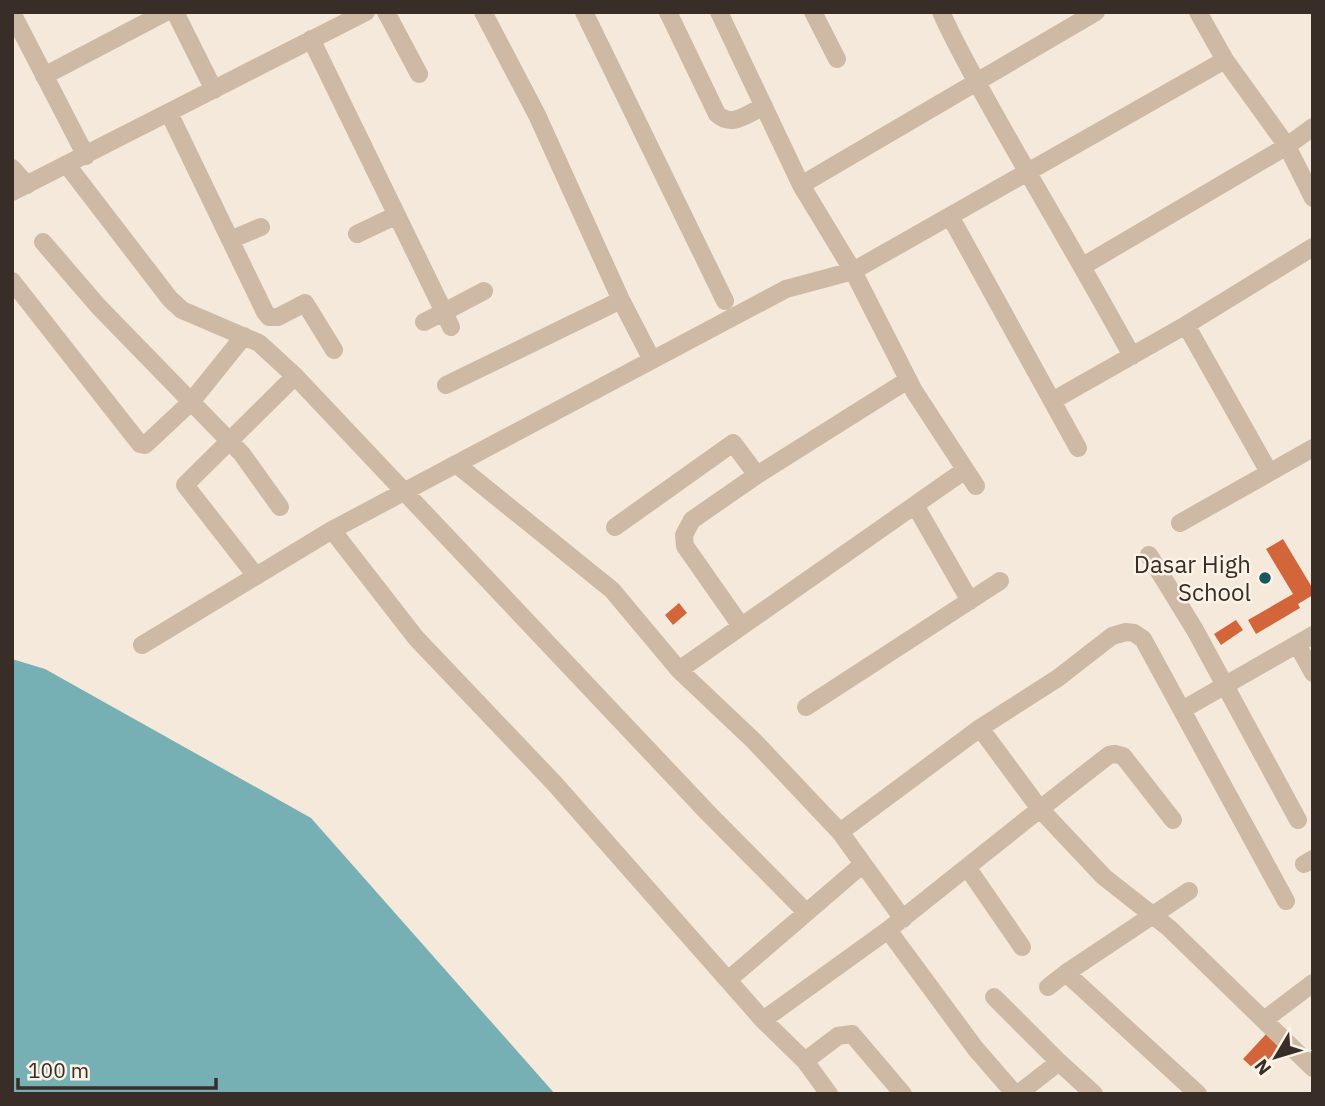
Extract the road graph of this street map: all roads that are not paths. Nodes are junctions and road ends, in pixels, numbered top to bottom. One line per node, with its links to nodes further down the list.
1 (166, 12): 18 (street)
2 (175, 12): 20 (street)
3 (366, 12): 14 (street)
4 (387, 12): 17 (street)
5 (483, 12): 43 (street)
6 (584, 12): 44 (street)
7 (668, 12): 21 (street)
8 (719, 12): 21 (street)
9 (813, 12): 15 (street)
10 (941, 12): 19 (street)
11 (1096, 12): 19 (street)
12 (1198, 12): 16 (street)
13 (12, 13): 18 (street)
14 (311, 39): 20 (street); 32 (street)
15 (837, 59)
16 (1224, 60): 24 (street); 28 (street)
17 (419, 74)
18 (44, 76): 25 (street)
19 (977, 82): 28 (street); 29 (street)
20 (214, 90): 22 (street)
21 (764, 106): 29 (street)
22 (169, 113): 25 (street); 36 (street)
23 (1313, 127): 24 (street)
24 (1287, 146): 31 (street); 39 (street)
25 (86, 156): 26 (street)
26 (67, 166): 30 (street); 48 (street)
27 (12, 168): 30 (street)
28 (1027, 172): 33 (street); 39 (street)
29 (801, 185): 40 (street)
30 (19, 189)
31 (1313, 198)
32 (397, 215): 35 (street); 45 (street)
33 (950, 216): 40 (street); 55 (street)
34 (261, 226): 36 (street)
35 (357, 234)
36 (230, 240): 49 (street)
37 (43, 242): 56 (street)
38 (1313, 247): 47 (street)
39 (1083, 266): 50 (street)
40 (853, 271): 51 (street); 53 (street)
41 (12, 281): 56 (street)
42 (484, 291): 45 (street)
43 (621, 300): 51 (street); 54 (street)
44 (725, 301)
45 (447, 320): 46 (street)
46 (424, 322)
47 (1186, 325): 50 (street); 62 (street)
48 (244, 336): 52 (street); 56 (street)
49 (334, 350)
50 (1132, 356): 55 (street)
51 (652, 360): 60 (street)
52 (295, 376): 57 (street); 65 (street)
53 (908, 380): 61 (street); 63 (street)
54 (446, 385)
55 (1052, 401): 58 (street)
56 (191, 402): 57 (street)
57 (229, 441): 67 (street); 72 (street)
58 (1078, 448)
59 (1313, 448): 62 (street)
60 (456, 464): 65 (street); 79 (street)
61 (965, 470): 64 (street); 66 (street)
62 (1269, 472): 68 (street)
63 (757, 475): 69 (street); 75 (street)
64 (976, 486)
65 (405, 491): 70 (street); 93 (street)
66 (915, 505): 74 (street); 75 (street)
67 (280, 507)
68 (1181, 523)
69 (615, 527)
70 (332, 530): 72 (street); 99 (street)
71 (1149, 555): 81 (street)
72 (256, 576): 78 (street)
73 (1000, 581): 74 (street)
74 (970, 601): 82 (street)
75 (741, 626): 79 (street)
76 (1313, 635): 77 (street)
77 (1297, 644): 80 (street); 81 (street)
78 (142, 645)
79 (679, 670): 88 (street)
80 (1313, 673)
81 (1225, 685): 83 (street); 87 (street)
82 (806, 708)
83 (1182, 710): 84 (street); 92 (street)
84 (980, 728): 85 (street); 88 (street)
85 (1040, 809): 86 (street); 90 (street); 94 (street)
86 (1173, 820)
87 (1298, 820)
88 (840, 832): 89 (street)
89 (863, 864): 93 (street); 95 (street)
90 (967, 867): 95 (street); 97 (street)
91 (1189, 891): 94 (street)
92 (1286, 901)
93 (806, 912): 99 (street)
94 (1155, 916): 98 (street); 104 (street)
95 (903, 919): 96 (street)
96 (888, 930): 103 (street); 110 (street)
97 (1021, 947)
98 (1066, 973): 101 (street); 112 (street)
99 (728, 980): 103 (street)
100 (1313, 983): 104 (street)
101 (1048, 987)
102 (995, 997): 106 (street)
103 (762, 1020): 105 (street)
104 (1264, 1020): 107 (street)
105 (805, 1061): 108 (street); 109 (street)
106 (1059, 1062): 110 (street); 111 (street)
107 (1313, 1068)
108 (829, 1094)
109 (902, 1094)
110 (1017, 1094)
111 (1094, 1094)
112 (1198, 1094)

